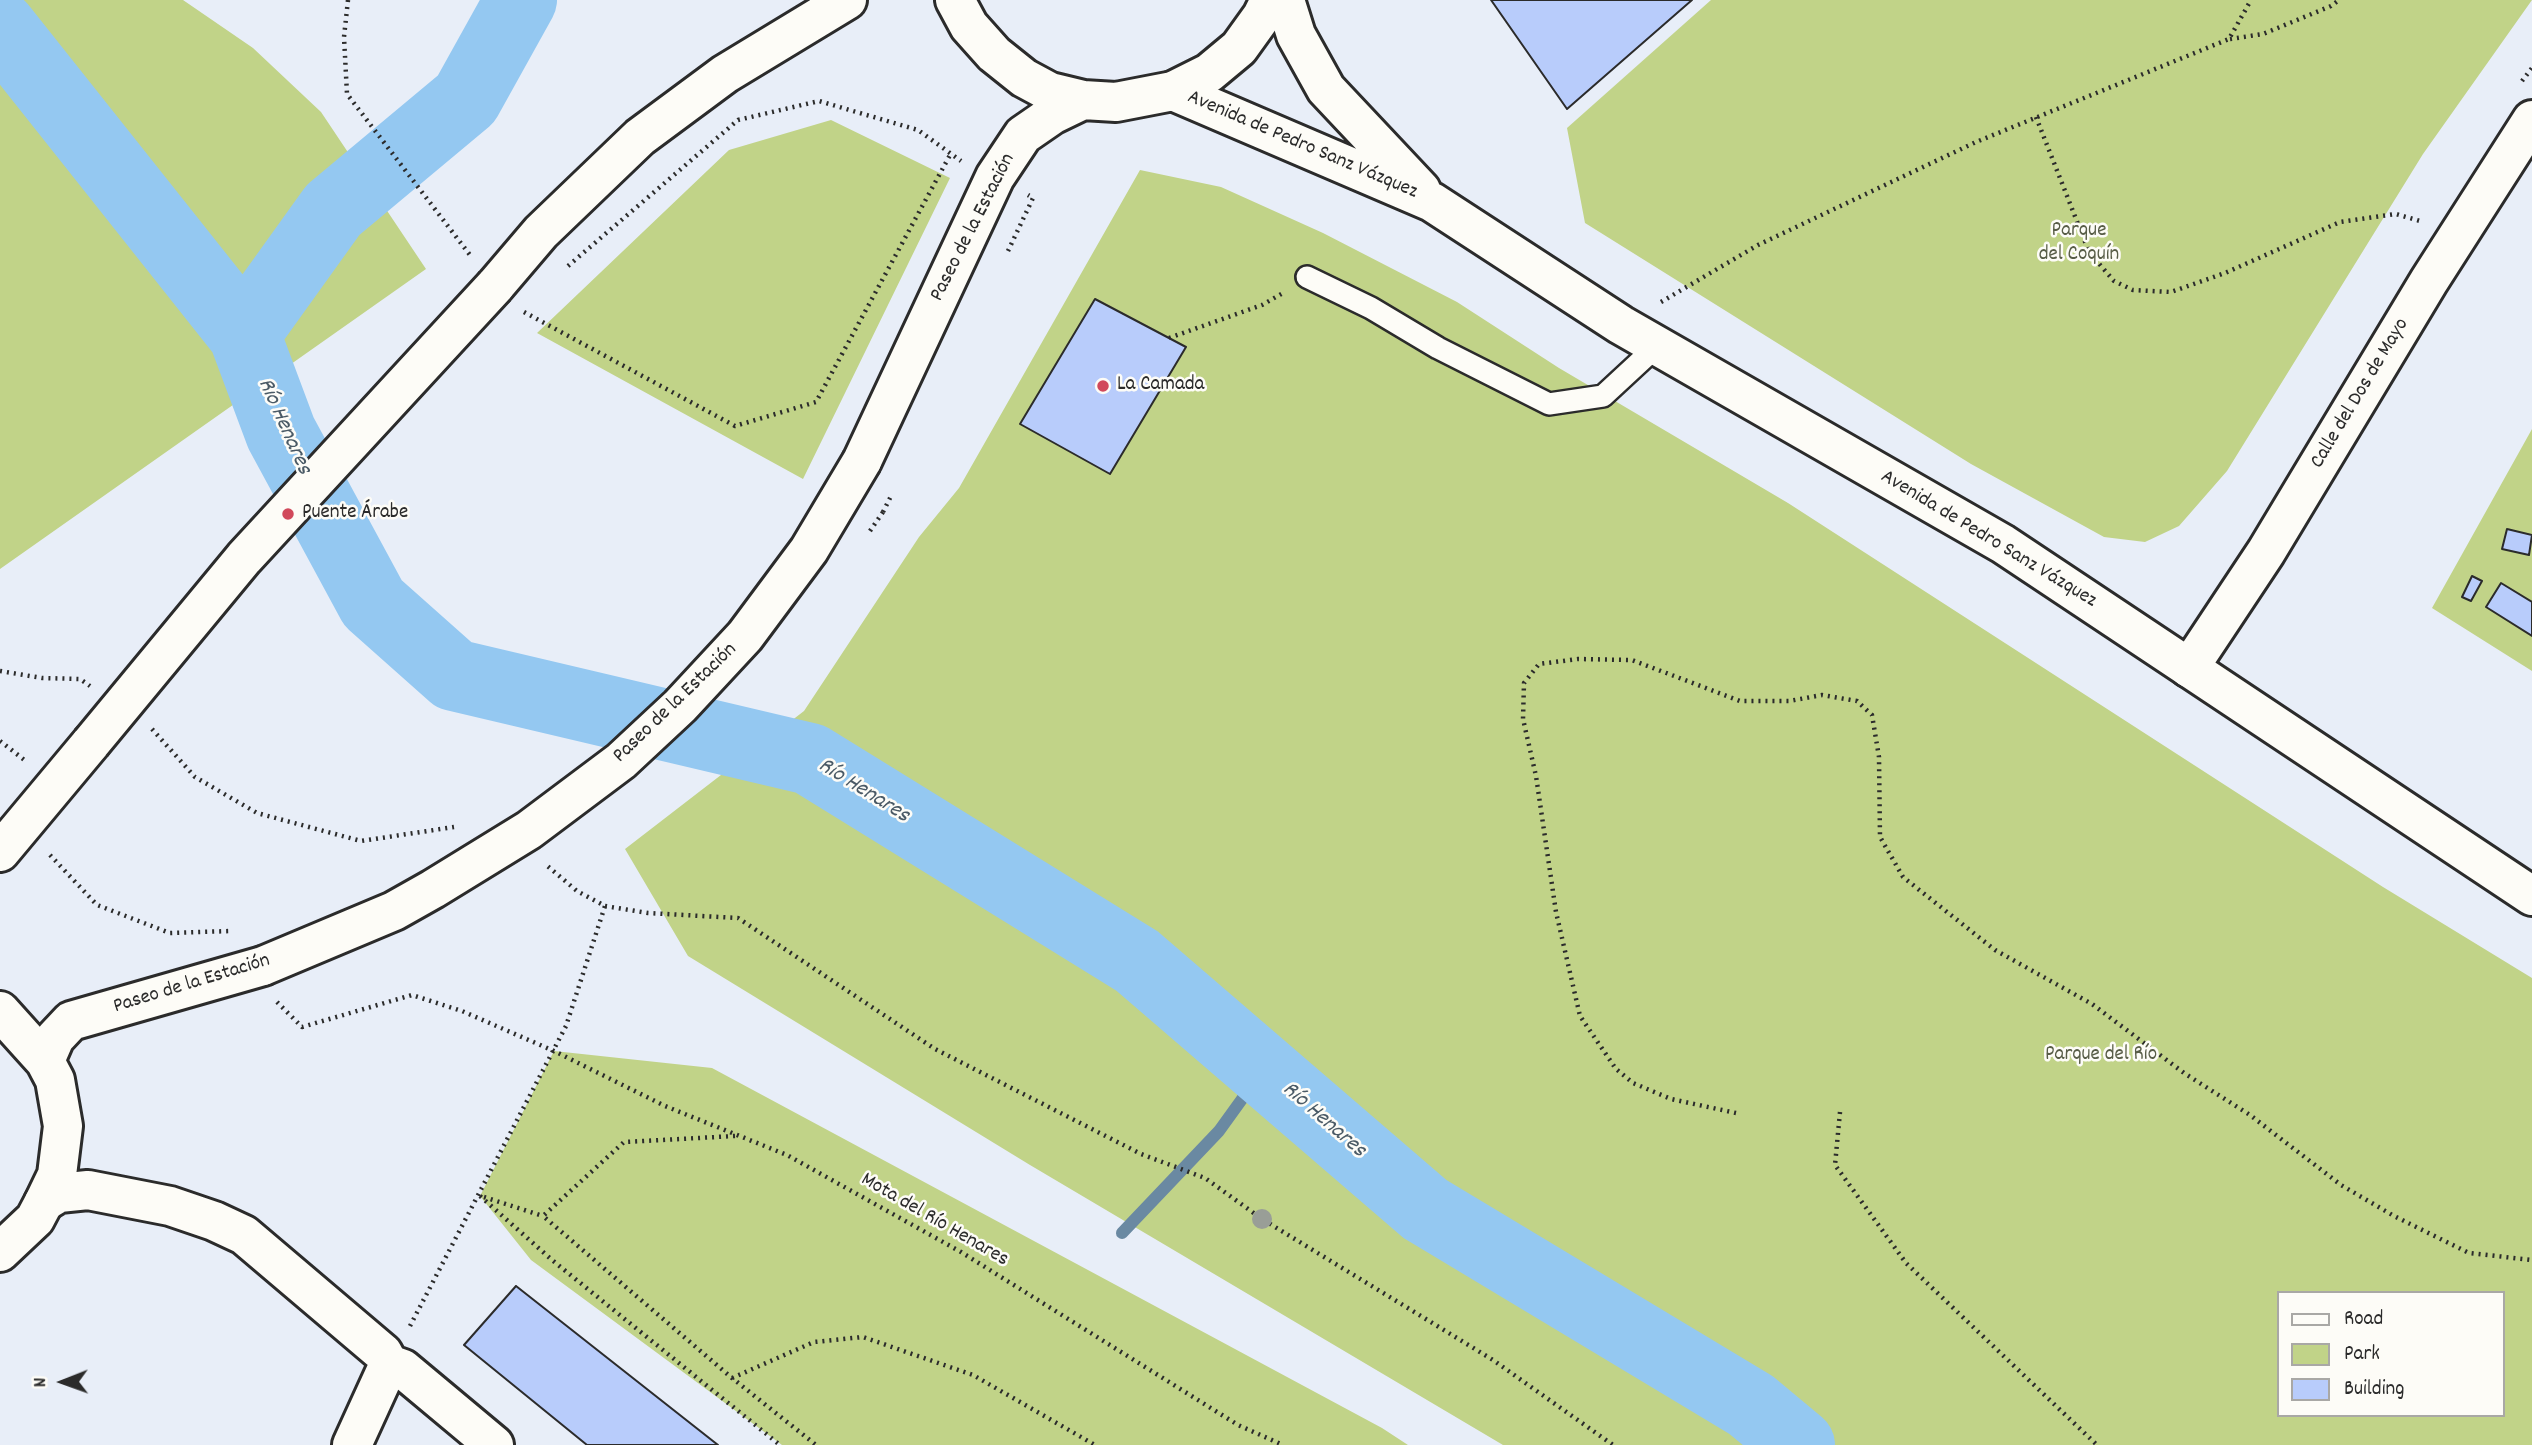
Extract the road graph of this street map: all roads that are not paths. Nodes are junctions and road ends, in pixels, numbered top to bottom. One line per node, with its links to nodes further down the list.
1 (847, 0): 12 (main road, bridge)
2 (955, 0): 6 (main road)
3 (1270, 0): 5 (main road)
4 (1285, 0): 8 (main road, Avenida de Pedro Sanz Vázquez)
5 (1173, 91): 6 (main road); 8 (main road, Avenida de Pedro Sanz Vázquez)
6 (1083, 100): 15 (main road, Paseo de la Estación, bridge)
7 (2532, 120): 11 (main road, Calle del Dos de Mayo)
8 (1432, 202): 10 (main road, Avenida de Pedro Sanz Vázquez)
9 (1307, 278): 10 (lane)
10 (1657, 346): 11 (main road, Avenida de Pedro Sanz Vázquez)
11 (2189, 668): 13 (main road, Avenida de Pedro Sanz Vázquez)
12 (0, 852)
13 (2532, 896)
14 (0, 1011): 15 (main road)
15 (45, 1060): 16 (main road)
16 (44, 1202): 17 (main road); 18 (main road)
17 (0, 1252)
18 (389, 1364): 19 (main road); 20 (main road)
19 (352, 1445)
20 (494, 1445)

